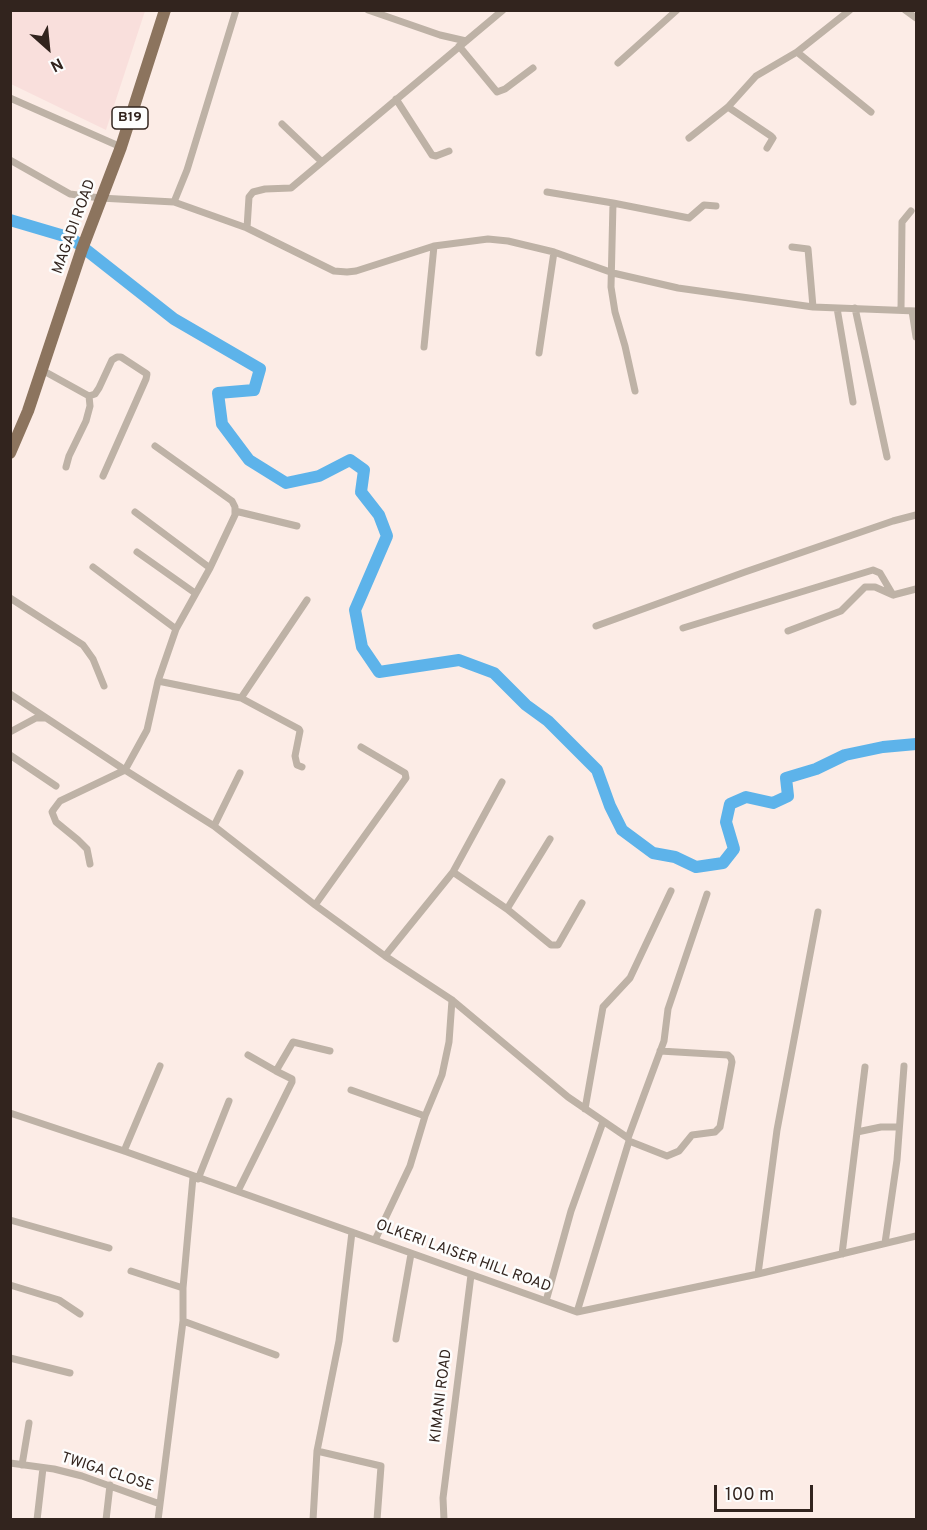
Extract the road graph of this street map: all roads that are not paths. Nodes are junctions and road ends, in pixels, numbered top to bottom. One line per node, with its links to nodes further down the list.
1 (165, 10): 19 (highway, MAGADI ROAD / B19)
2 (236, 10): 26 (street)
3 (368, 10): 9 (street)
4 (503, 10): 9 (street)
5 (677, 10): 11 (street)
6 (850, 10): 10 (street)
7 (906, 10): 8 (street)
8 (916, 18)
9 (462, 43): 12 (street); 14 (street)
10 (797, 52): 15 (street); 16 (street)
11 (618, 63)
12 (533, 68)
13 (10, 99): 19 (street)
14 (396, 99): 21 (street); 23 (street)
15 (728, 107): 18 (street); 20 (street)
16 (871, 112)
17 (282, 124): 23 (street)
18 (689, 138)
19 (121, 147): 25 (highway, MAGADI ROAD / B19)
20 (767, 148)
21 (449, 151)
22 (10, 160): 25 (street)
23 (322, 162): 30 (street)
24 (547, 192): 27 (street)
25 (100, 198): 26 (street); 43 (highway, MAGADI ROAD / B19)
26 (174, 202): 30 (street)
27 (613, 203): 28 (street); 34 (street)
28 (716, 206)
29 (911, 211): 38 (street)
30 (247, 228): 31 (street)
31 (434, 246): 33 (street); 41 (street)
32 (792, 247): 35 (street)
33 (554, 252): 34 (street); 42 (street)
34 (613, 273): 35 (street); 44 (street)
35 (813, 307): 36 (street)
36 (837, 308): 37 (street); 46 (street)
37 (855, 308): 38 (street); 49 (street)
38 (901, 310): 39 (street)
39 (914, 311): 40 (street)
40 (916, 337)
41 (424, 347)
42 (539, 353)
43 (42, 370): 45 (street); 48 (highway, MAGADI ROAD / B19)
44 (635, 391)
45 (89, 396): 50 (street); 51 (street)
46 (853, 402)
47 (155, 446): 52 (street)
48 (10, 453)
49 (886, 457)
50 (66, 468)
51 (103, 476)
52 (235, 511): 55 (street); 58 (street)
53 (135, 513): 58 (street)
54 (916, 515): 64 (street)
55 (297, 526)
56 (137, 552): 60 (street)
57 (93, 567): 66 (street)
58 (210, 568): 60 (street)
59 (916, 589): 61 (street)
60 (195, 593): 66 (street)
61 (893, 595): 65 (street); 67 (street)
62 (10, 598): 69 (street)
63 (308, 600): 71 (street)
64 (597, 626)
65 (683, 628)
66 (176, 629): 68 (street)
67 (788, 631)
68 (158, 681): 71 (street); 77 (street)
69 (104, 686)
70 (10, 694): 72 (street)
71 (242, 698): 76 (street)
72 (46, 718): 73 (street); 77 (street)
73 (10, 732)
74 (361, 747): 88 (street)
75 (10, 754): 80 (street)
76 (302, 767)
77 (125, 770): 81 (street); 83 (street)
78 (240, 773): 81 (street)
79 (502, 782): 84 (street)
80 (56, 786)
81 (214, 826): 88 (street)
82 (550, 839): 89 (street)
83 (90, 864)
84 (453, 872): 89 (street); 91 (street)
85 (670, 891): 102 (street)
86 (707, 894): 94 (street)
87 (582, 903): 89 (street)
88 (315, 905): 91 (street)
89 (507, 909)
90 (818, 912): 121 (street)
91 (385, 956): 92 (street)
92 (452, 1000): 102 (street); 104 (street)
93 (330, 1051): 99 (street)
94 (660, 1051): 108 (street); 108 (street)
95 (248, 1055): 99 (street)
96 (160, 1065): 109 (street)
97 (904, 1066): 106 (street)
98 (865, 1067): 107 (street)
99 (276, 1071): 111 (street)
100 (351, 1090): 104 (street)
101 (229, 1101): 110 (street)
102 (585, 1109): 105 (street)
103 (10, 1113): 109 (street, OLKERI LAISER HILL ROAD)
104 (425, 1116): 115 (street)
105 (603, 1122): 108 (street); 125 (street)
106 (898, 1127): 107 (street); 116 (street)
107 (857, 1132): 119 (street)
108 (629, 1140): 126 (street)
109 (124, 1152): 110 (street, OLKERI LAISER HILL ROAD)
110 (196, 1178): 111 (street, OLKERI LAISER HILL ROAD); 124 (street)
111 (238, 1191): 113 (street, OLKERI LAISER HILL ROAD)
112 (10, 1220): 117 (street)
113 (352, 1232): 115 (street, OLKERI LAISER HILL ROAD); 134 (street)
114 (916, 1236): 116 (street)
115 (375, 1240): 118 (street, OLKERI LAISER HILL ROAD)
116 (885, 1243): 119 (street)
117 (109, 1248)
118 (411, 1254): 122 (street, OLKERI LAISER HILL ROAD); 129 (street)
119 (842, 1254): 121 (street)
120 (131, 1271): 124 (street)
121 (758, 1274): 126 (street)
122 (471, 1275): 125 (street, OLKERI LAISER HILL ROAD); 145 (street, KIMANI ROAD)
123 (10, 1285): 127 (street)
124 (183, 1288): 128 (street)
125 (546, 1301): 126 (street, OLKERI LAISER HILL ROAD)
126 (578, 1312)
127 (80, 1314)
128 (183, 1321): 130 (street); 139 (street)
129 (396, 1339)
130 (276, 1355)
131 (10, 1358): 132 (street)
132 (70, 1373)
133 (29, 1423): 136 (street)
134 (317, 1451): 143 (street); 144 (street)
135 (10, 1462): 136 (street, TWIGA CLOSE)
136 (22, 1465): 137 (street, TWIGA CLOSE)
137 (43, 1468): 138 (street, TWIGA CLOSE); 140 (street)
138 (110, 1485): 139 (street, TWIGA CLOSE); 141 (street)
139 (160, 1504): 142 (street)
140 (37, 1520)
141 (106, 1520)
142 (158, 1520)
143 (313, 1520)
144 (377, 1520)
145 (444, 1520)

